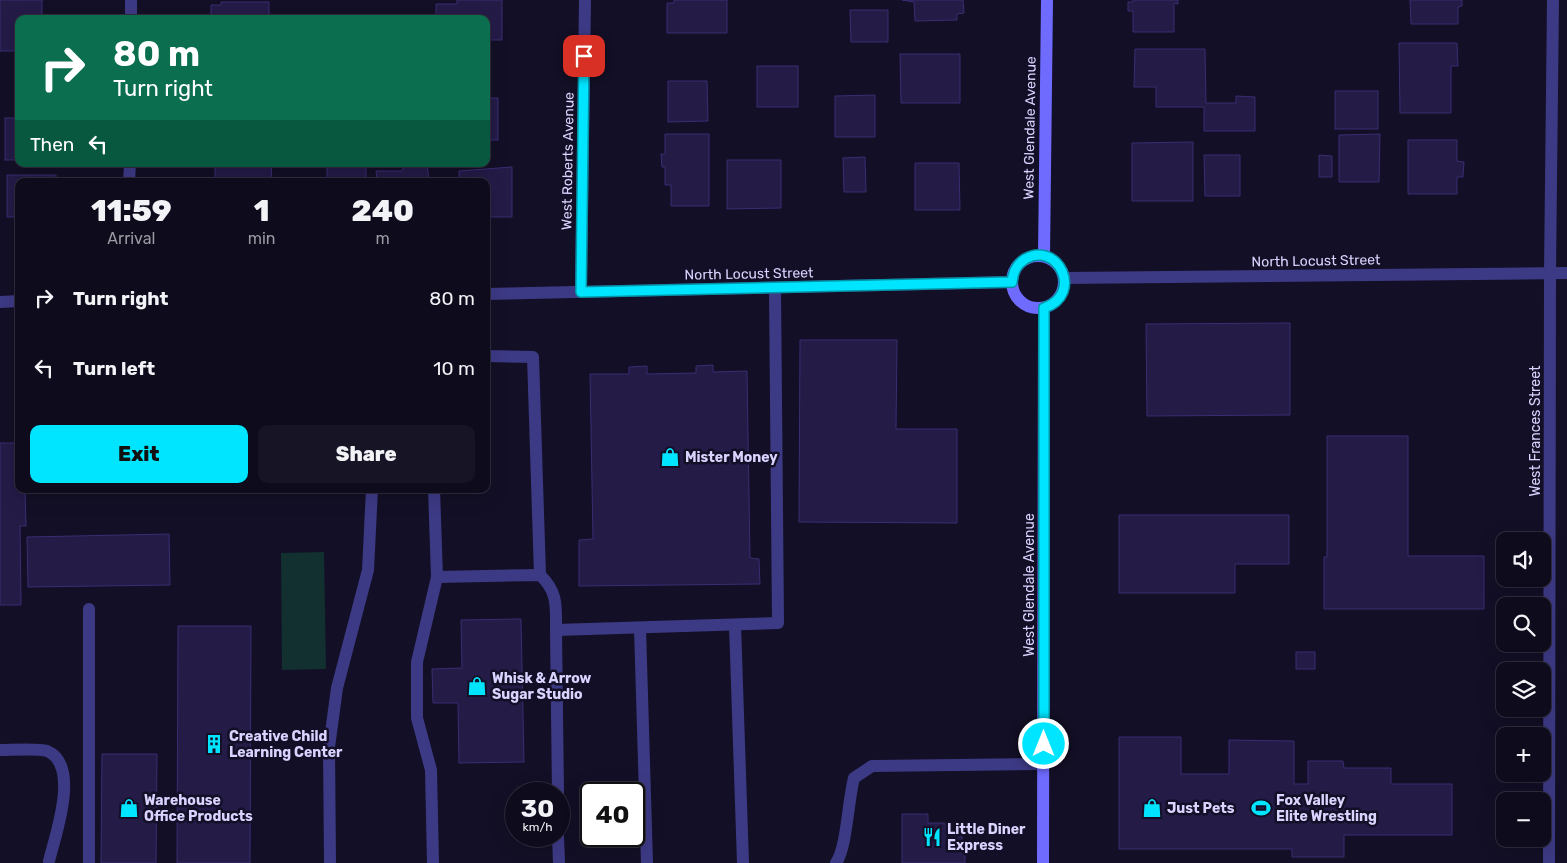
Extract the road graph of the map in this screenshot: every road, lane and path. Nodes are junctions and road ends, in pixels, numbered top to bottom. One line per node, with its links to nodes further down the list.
1 (131, 0): 5 (street)
2 (585, 0): 12 (street, West Roberts Avenue)
3 (1046, 0): 6 (street, West Glendale Avenue)
4 (1553, 0): 8 (street, West Frances Street)
5 (131, 15)
6 (1044, 256): 9 (street); 10 (street)
7 (1567, 273): 8 (street, North Locust Street)
8 (1550, 274): 9 (street, North Locust Street); 39 (street, West Frances Street)
9 (1064, 278): 16 (street)
10 (1012, 282): 11 (street, North Locust Street); 16 (street)
11 (775, 289): 12 (street, North Locust Street); 23 (street)
12 (581, 292): 13 (street, North Locust Street)
13 (490, 294)
14 (15, 301): 15 (street)
15 (0, 302)
16 (1044, 308): 27 (street, West Glendale Avenue)
17 (490, 356): 20 (street)
18 (372, 493): 32 (street)
19 (434, 493): 21 (street)
20 (540, 574): 21 (street); 25 (street)
21 (436, 577): 33 (street)
22 (89, 609): 31 (street)
23 (735, 624): 24 (street); 36 (street)
24 (640, 628): 25 (street); 35 (street)
25 (556, 630): 28 (street)
26 (0, 750): 30 (street)
27 (1044, 764): 37 (street); 38 (street, West Glendale Avenue)
28 (558, 782)
29 (558, 847): 34 (street)
30 (49, 861)
31 (89, 863)
32 (330, 863)
33 (433, 863)
34 (559, 863)
35 (647, 863)
36 (743, 863)
37 (836, 863)
38 (1043, 863)
39 (1549, 863)

